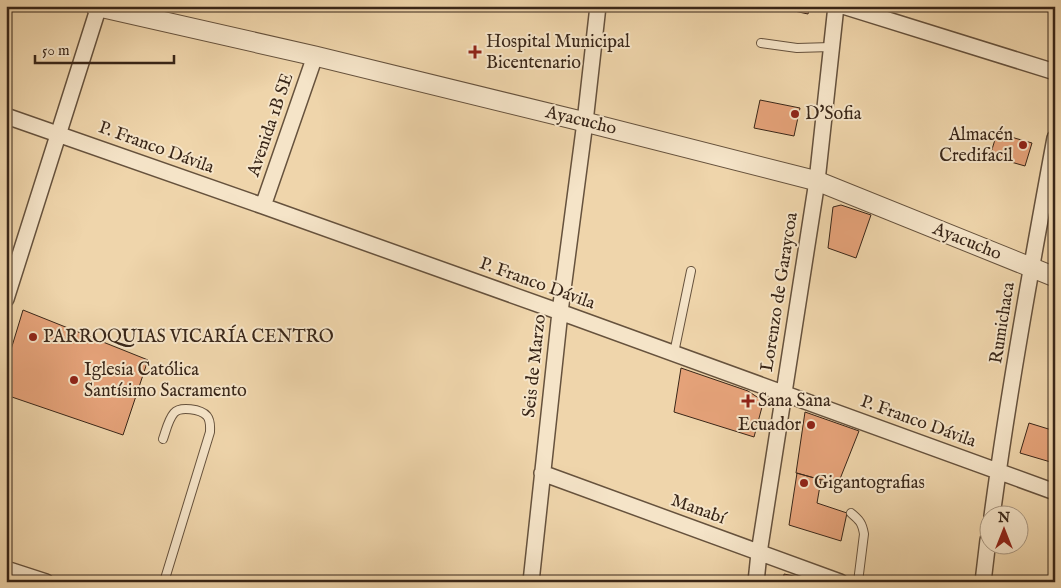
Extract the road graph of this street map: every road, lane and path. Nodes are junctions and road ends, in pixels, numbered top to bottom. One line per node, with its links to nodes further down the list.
1 (97, 6): 7 (street, Ayacucho); 11 (street)
2 (598, 6): 10 (street, Seis de Marzo)
3 (836, 6): 6 (street, Lorenzo de Garaycoa)
4 (844, 6): 8 (street)
5 (761, 44): 6 (lane)
6 (831, 48): 13 (street, Lorenzo de Garaycoa)
7 (315, 56): 10 (street, Ayacucho); 14 (street, Avenida 1B SE)
8 (1055, 72)
9 (6, 116): 11 (street, P. Franco Dávila)
10 (585, 122): 13 (street, Ayacucho); 20 (street, Seis de Marzo)
11 (58, 133): 14 (street, P. Franco Dávila); 18 (street)
12 (1055, 138): 15 (street, Rumichaca)
13 (817, 181): 15 (street, Ayacucho); 22 (street, Lorenzo de Garaycoa)
14 (263, 206): 20 (street, P. Franco Dávila)
15 (1031, 268): 17 (street, Ayacucho); 24 (street, Rumichaca)
16 (691, 271): 21 (lane)
17 (1055, 277)
18 (8, 284): 19 (street)
19 (6, 299)
20 (560, 312): 21 (street, P. Franco Dávila); 25 (street, Seis de Marzo)
21 (674, 353): 22 (street, P. Franco Dávila)
22 (784, 393): 24 (street, P. Franco Dávila); 29 (street, Lorenzo de Garaycoa)
23 (163, 439): 33 (lane)
24 (998, 471): 26 (street, P. Franco Dávila); 27 (street, Rumichaca)
25 (542, 473): 29 (street, Manabí); 34 (street, Seis de Marzo)
26 (1055, 492)
27 (993, 506)
28 (851, 513): 37 (lane)
29 (759, 552): 35 (street, Lorenzo de Garaycoa); 36 (street, Manabí)
30 (986, 556): 38 (street)
31 (6, 569): 32 (street)
32 (46, 582)
33 (164, 582)
34 (531, 582)
35 (756, 582)
36 (840, 582)
37 (858, 582)
38 (983, 582)

